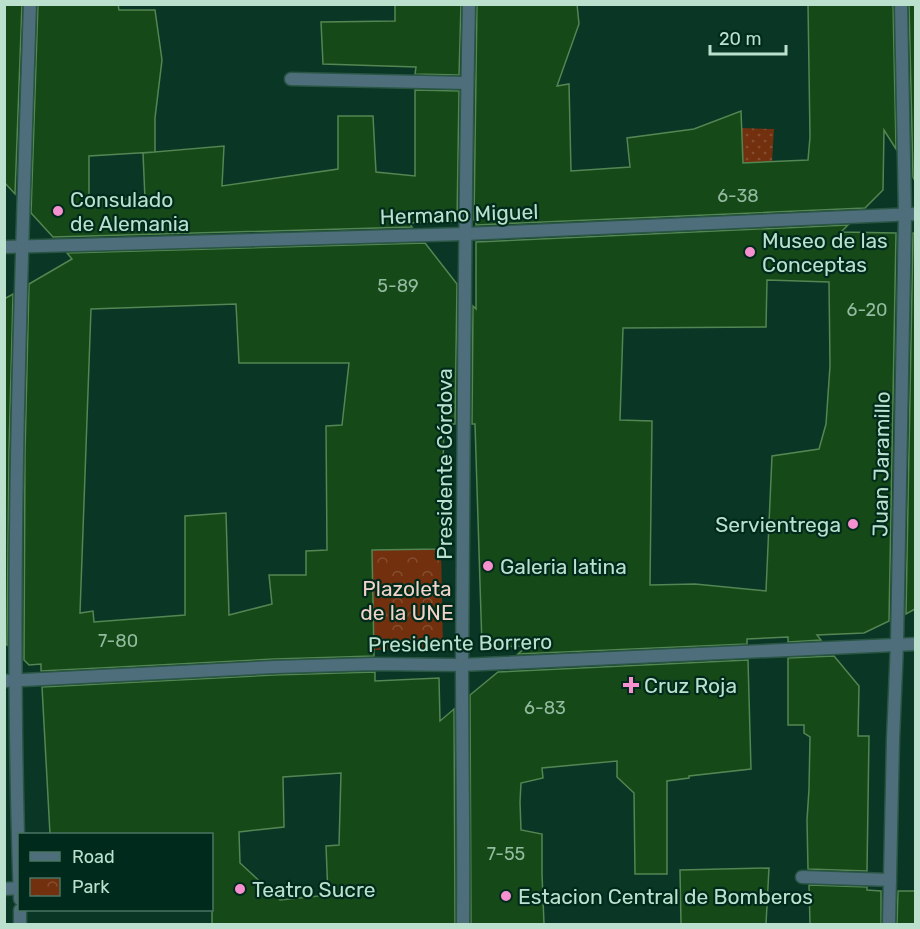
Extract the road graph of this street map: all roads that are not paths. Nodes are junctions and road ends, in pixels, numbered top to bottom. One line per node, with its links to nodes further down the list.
1 (30, 4): 8 (street)
2 (469, 4): 5 (street, Presidente Córdova)
3 (901, 4): 6 (street, Juan Jaramillo)
4 (291, 79): 5 (street)
5 (467, 83): 7 (street, Presidente Córdova)
6 (910, 214): 7 (street, Hermano Miguel); 10 (street, Juan Jaramillo)
7 (464, 234): 8 (street, Hermano Miguel); 12 (street, Presidente Córdova)
8 (22, 246): 9 (street, Hermano Miguel); 13 (street)
9 (4, 247)
10 (897, 644): 11 (street, Presidente Borrero); 12 (street, Presidente Borrero); 16 (street, Juan Jaramillo)
11 (915, 644)
12 (462, 665): 13 (street, Presidente Borrero); 17 (street, Presidente Córdova)
13 (9, 681): 14 (street)
14 (18, 867)
15 (802, 877): 16 (street)
16 (890, 880): 18 (street, Juan Jaramillo)
17 (463, 924)
18 (889, 924)

